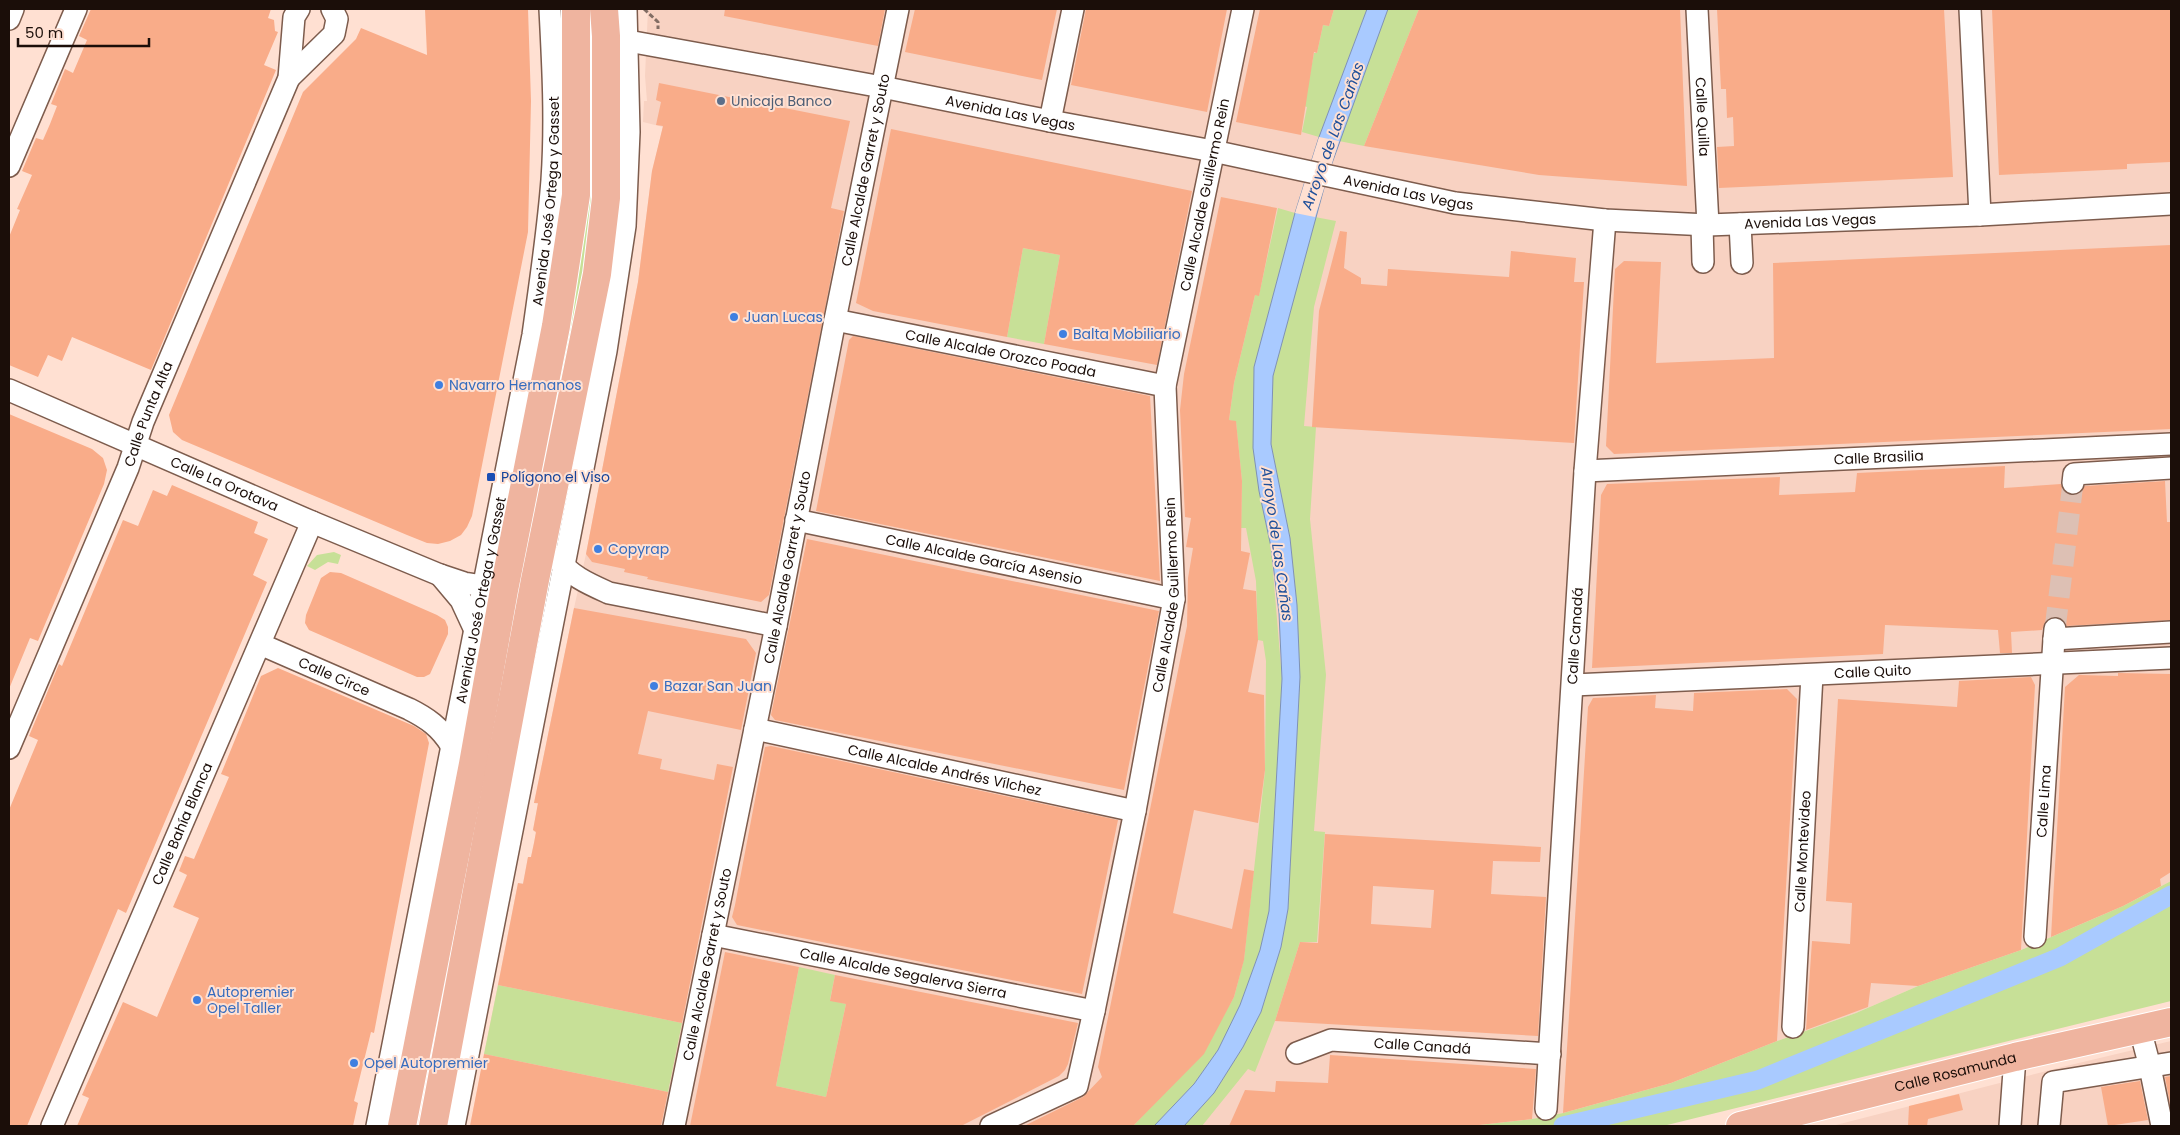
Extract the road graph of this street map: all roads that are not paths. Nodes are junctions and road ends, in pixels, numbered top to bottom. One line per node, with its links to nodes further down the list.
1 (13, 9): 12 (street)
2 (76, 9): 19 (street)
3 (299, 9): 15 (street, Calle Punta Alta)
4 (332, 9): 15 (street, Calle Punta Alta)
5 (550, 9): 39 (street, Avenida José Ortega y Gasset)
6 (576, 9): 14 (main road, Avenida José Ortega y Gasset)
7 (898, 9): 16 (street, Calle Alcalde Garret y Souto)
8 (1073, 9): 17 (street)
9 (1243, 9): 18 (street, Calle Alcalde Guillermo Rein)
10 (1697, 9): 24 (street, Calle Quilla)
11 (1970, 9): 21 (street)
12 (9, 19)
13 (610, 23): 14 (street); 16 (street, Avenida Las Vegas); 37 (main road)
14 (577, 74): 39 (main road, Avenida José Ortega y Gasset)
15 (289, 78): 30 (street, Calle Punta Alta)
16 (882, 87): 17 (street, Avenida Las Vegas); 27 (street, Calle Alcalde Garret y Souto)
17 (1050, 121): 18 (street, Avenida Las Vegas)
18 (1213, 152): 22 (street, Avenida Las Vegas); 28 (street, Calle Alcalde Guillermo Rein)
19 (9, 166)
20 (2171, 204): 21 (street, Avenida Las Vegas)
21 (1980, 215): 23 (street, Avenida Las Vegas)
22 (1605, 220): 24 (street, Avenida Las Vegas); 33 (street, Calle Canadá)
23 (1740, 224): 24 (street, Avenida Las Vegas); 26 (street)
24 (1705, 225): 25 (street, Calle Quilla)
25 (1703, 262)
26 (1742, 263)
27 (835, 320): 28 (street, Calle Alcalde Orozco Poada); 35 (street, Calle Alcalde Garret y Souto)
28 (1165, 386): 41 (street, Calle Alcalde Guillermo Rein)
29 (9, 390): 30 (street, Calle La Orotava)
30 (136, 444): 36 (street, Calle La Orotava); 57 (street, Calle Punta Alta)
31 (2171, 444): 33 (street, Calle Brasilia)
32 (2171, 468): 34 (street)
33 (1585, 472): 52 (street, Calle Canadá)
34 (2073, 483)
35 (796, 520): 41 (street, Calle Alcalde García Asensio); 44 (street, Calle Alcalde Garret y Souto)
36 (312, 522): 38 (street, Calle La Orotava); 47 (street, Calle Bahía Blanca)
37 (549, 557): 39 (street); 40 (street); 42 (street); 43 (main road)
38 (440, 575): 39 (street, Calle La Orotava); 45 (street, Calle La Orotava)
39 (493, 588): 45 (street, Avenida José Ortega y Gasset); 48 (street); 75 (main road, Avenida José Ortega y Gasset)
40 (609, 593): 42 (street); 44 (street)
41 (1174, 599): 58 (street, Calle Alcalde Guillermo Rein)
42 (558, 601): 43 (street); 77 (street)
43 (527, 623): 48 (main road)
44 (776, 626): 55 (street, Calle Alcalde Garret y Souto)
45 (474, 628): 53 (street, Avenida José Ortega y Gasset)
46 (2171, 632): 50 (street, Calle Lima)
47 (260, 644): 54 (street, Calle Circe); 73 (street, Calle Bahía Blanca)
48 (521, 658): 76 (main road)
49 (2171, 658): 50 (street, Calle Quito)
50 (2052, 664): 51 (street, Calle Quito); 60 (street, Calle Lima)
51 (1812, 675): 52 (street, Calle Quito); 63 (street, Calle Montevideo)
52 (1573, 685): 66 (street, Calle Canadá)
53 (460, 700): 54 (street, Calle Circe); 56 (street, Avenida José Ortega y Gasset)
54 (409, 709): 56 (street, Calle Circe)
55 (755, 729): 58 (street, Calle Alcalde Andrés Vílchez); 59 (street, Calle Alcalde Garret y Souto)
56 (451, 745): 74 (street, Avenida José Ortega y Gasset)
57 (9, 748)
58 (1135, 811): 61 (street, Calle Alcalde Guillermo Rein)
59 (713, 935): 61 (street, Calle Alcalde Segalerva Sierra); 78 (street, Calle Alcalde Garret y Souto)
60 (2035, 938)
61 (1094, 1011): 79 (street, Calle Alcalde Guillermo Rein)
62 (2171, 1022): 64 (main road, Calle Rosamunda)
63 (1793, 1027)
64 (2140, 1029): 67 (main road, Calle Rosamunda); 69 (street)
65 (1296, 1053): 66 (street, Calle Canadá)
66 (1550, 1054): 70 (street, Calle Canadá)
67 (2015, 1057): 72 (main road, Calle Rosamunda); 81 (street)
68 (2171, 1063): 69 (street)
69 (2150, 1067): 71 (street); 82 (street)
70 (1546, 1109)
71 (2164, 1112)
72 (1775, 1122): 80 (main road, Calle Rosamunda)
73 (52, 1126)
74 (377, 1126)
75 (402, 1126)
76 (433, 1126)
77 (454, 1126)
78 (674, 1126)
79 (992, 1126)
80 (1740, 1126)
81 (2010, 1126)
82 (2049, 1126)

